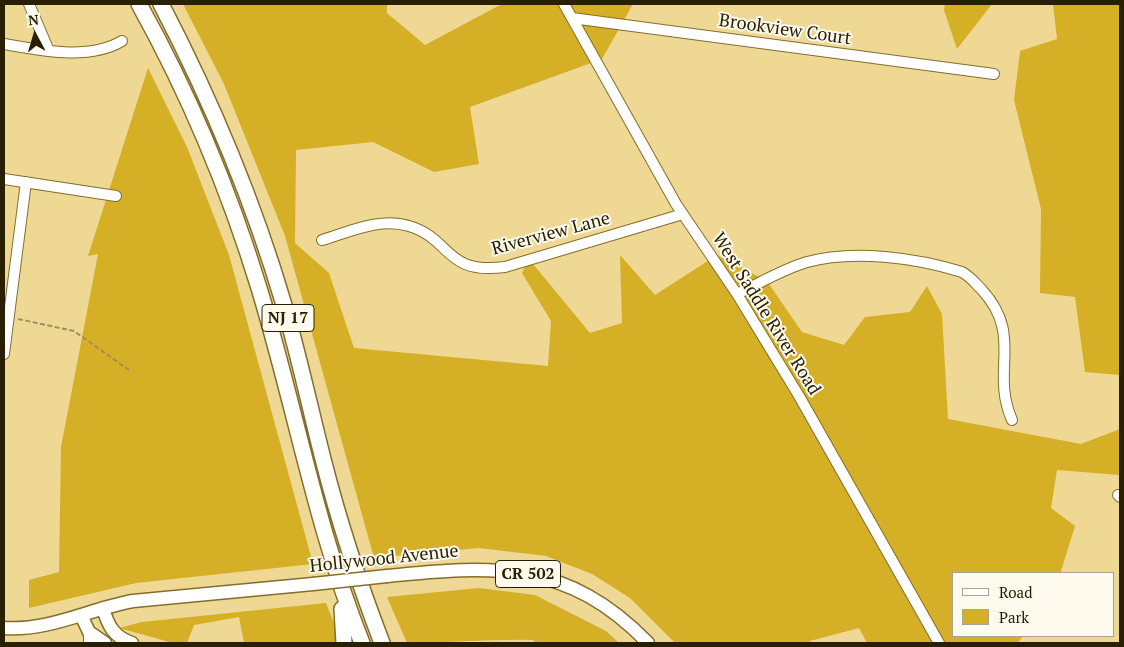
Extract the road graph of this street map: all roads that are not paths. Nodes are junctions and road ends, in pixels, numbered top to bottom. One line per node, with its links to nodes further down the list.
1 (29, 4): 8 (street)
2 (139, 4): 19 (highway, NJ 17)
3 (161, 4): 22 (highway, NJ 17)
4 (564, 4): 5 (street, West Saddle River Road)
5 (572, 18): 9 (street, Brookview Court); 13 (street, West Saddle River Road)
6 (122, 41): 8 (street)
7 (4, 44): 8 (street)
8 (49, 52)
9 (994, 74)
10 (4, 179): 11 (street)
11 (26, 182): 12 (street); 16 (street)
12 (116, 196)
13 (683, 214): 14 (street, Riverview Lane); 15 (street, West Saddle River Road)
14 (322, 240)
15 (737, 294): 18 (street); 32 (street, West Saddle River Road)
16 (6, 316): 17 (street)
17 (4, 354)
18 (1012, 420)
19 (335, 568): 27 (highway); 28 (highway, NJ 17)
20 (103, 608): 21 (main road, Hollywood Avenue / CR 502); 26 (main road); 31 (main road, Hollywood Avenue / CR 502, bridge)
21 (81, 615): 23 (main road, Hollywood Avenue / CR 502); 24 (main road)
22 (372, 616): 29 (highway, NJ 17); 30 (highway)
23 (4, 628)
24 (89, 638): 25 (main road)
25 (105, 643)
26 (132, 643)
27 (344, 643)
28 (362, 643)
29 (382, 643)
30 (389, 643)
31 (648, 643)
32 (939, 643)

